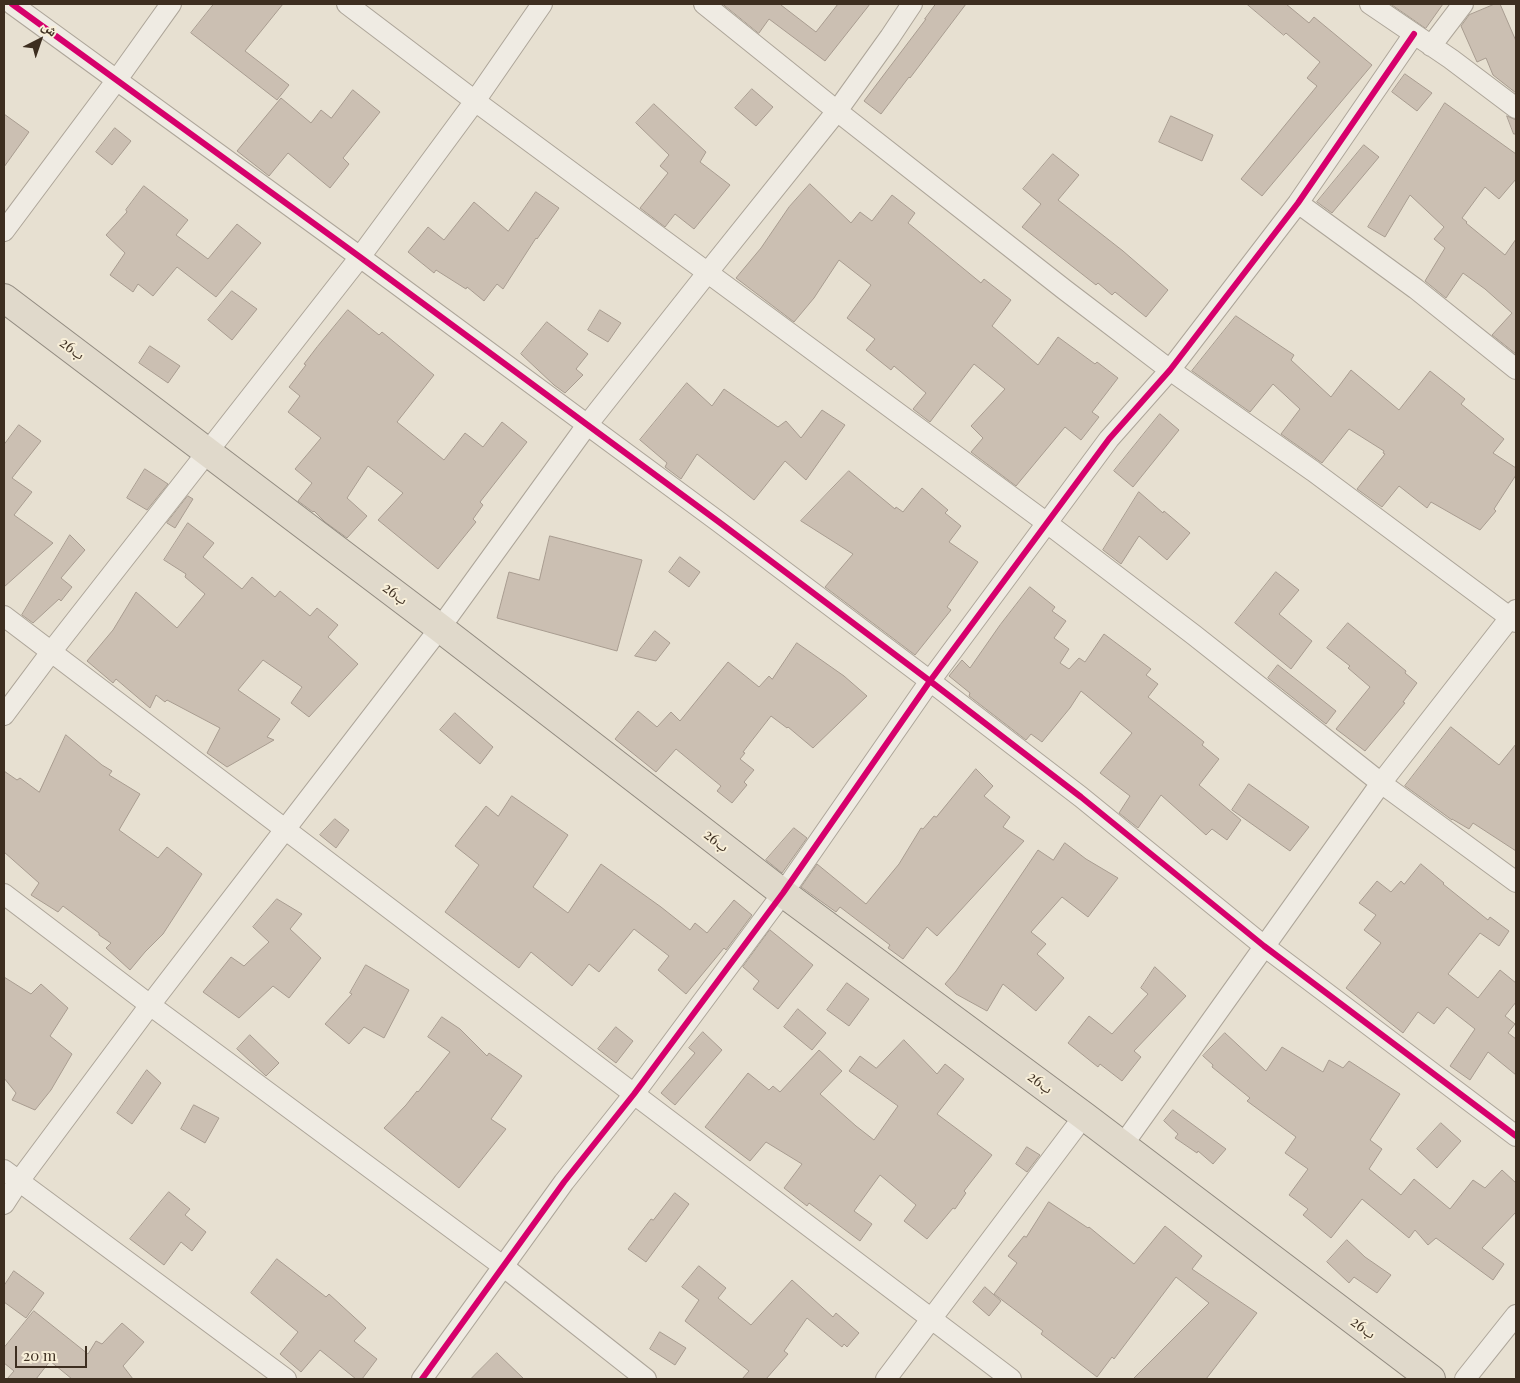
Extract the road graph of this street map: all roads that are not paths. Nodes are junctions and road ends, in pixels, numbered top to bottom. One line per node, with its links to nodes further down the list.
1 (12, 4): 11 (street)
2 (171, 4): 11 (street)
3 (348, 4): 12 (street)
4 (542, 4): 12 (street)
5 (704, 4): 14 (street)
6 (912, 4): 14 (street)
7 (1370, 4): 9 (street)
8 (1462, 4): 10 (street)
9 (1414, 34): 10 (street); 15 (street)
10 (1431, 46): 13 (street)
11 (116, 80): 16 (street); 17 (street)
12 (475, 101): 17 (street); 18 (street)
13 (1516, 108)
14 (837, 111): 18 (street); 21 (street)
15 (1298, 203): 20 (street); 21 (street)
16 (4, 231)
17 (360, 257): 22 (street); 23 (street)
18 (708, 272): 22 (street); 24 (street)
19 (4, 298): 23 (highway, 26ب)
20 (1516, 369)
21 (1170, 370): 24 (street); 26 (street)
22 (587, 425): 27 (street); 29 (street)
23 (209, 452): 27 (highway, 26ب); 28 (street)
24 (1048, 523): 29 (street); 31 (street)
25 (4, 616): 28 (street)
26 (1514, 617): 31 (street)
27 (440, 628): 32 (street); 34 (highway, 26ب)
28 (51, 652): 30 (street); 32 (street)
29 (930, 681): 34 (street); 36 (street)
30 (4, 715)
31 (1381, 783): 33 (street); 36 (street)
32 (284, 829): 37 (street); 38 (street)
33 (1516, 882)
34 (783, 893): 38 (street); 39 (highway, 26ب)
35 (4, 894): 37 (street)
36 (1264, 946): 40 (street); 41 (street)
37 (150, 1005): 42 (street); 44 (street)
38 (634, 1094): 44 (street); 46 (street)
39 (1084, 1116): 41 (highway, 26ب); 46 (street)
40 (1516, 1136)
41 (1122, 1146): 52 (highway, 26ب)
42 (11, 1176): 43 (street); 47 (street)
43 (4, 1204)
44 (504, 1267): 48 (street); 49 (street)
45 (1516, 1315): 53 (street)
46 (932, 1319): 50 (street); 51 (street)
47 (286, 1379)
48 (422, 1379)
49 (646, 1379)
50 (886, 1379)
51 (1011, 1379)
52 (1431, 1379)
53 (1465, 1379)

